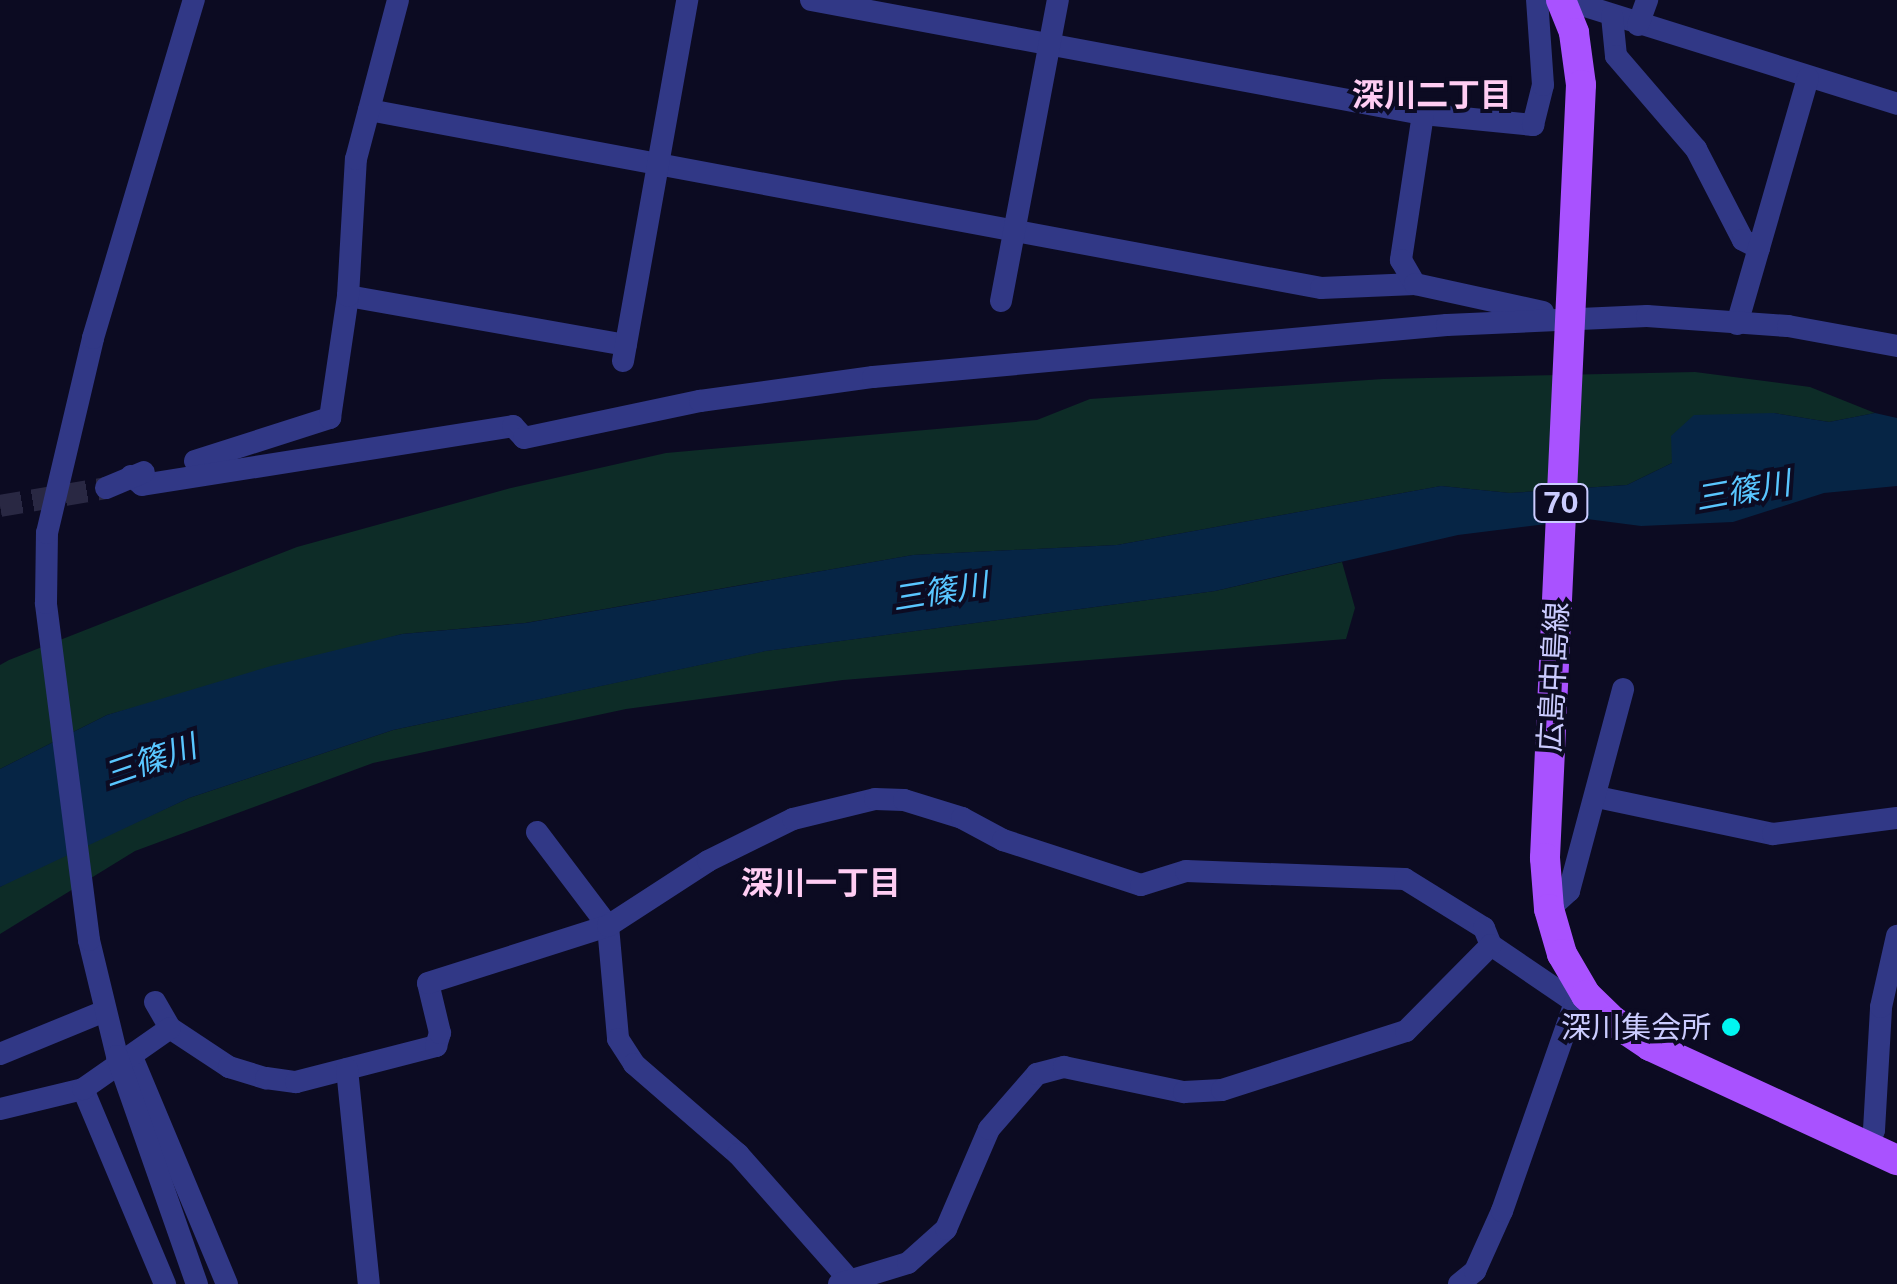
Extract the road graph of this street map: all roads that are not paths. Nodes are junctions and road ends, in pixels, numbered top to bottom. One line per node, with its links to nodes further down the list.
1 (194, 0): 37 (street)
2 (398, 0): 14 (street)
3 (688, 0): 16 (street)
4 (811, 0): 11 (street)
5 (1058, 0): 11 (street)
6 (1538, 0): 15 (street)
7 (1564, 0): 9 (street); 23 (main road, 広島中島線 / 70)
8 (1646, 0): 10 (street)
9 (1612, 16): 10 (street); 18 (street)
10 (1638, 25): 12 (street)
11 (1049, 46): 15 (street); 17 (street)
12 (1808, 78): 13 (street); 18 (street)
13 (1897, 104)
14 (369, 110): 16 (street); 20 (street)
15 (1424, 114): 19 (street)
16 (658, 163): 17 (street); 20 (street)
17 (1014, 232): 19 (street); 21 (street)
18 (1759, 248): 22 (street)
19 (1416, 284): 23 (street)
20 (348, 296): 25 (street)
21 (1001, 301)
22 (1737, 324): 23 (street); 24 (street)
23 (1570, 326): 25 (street); 31 (main road, 広島中島線 / 70)
24 (1897, 346)
25 (131, 476): 26 (street)
26 (106, 488)
27 (1623, 689): 28 (street)
28 (1598, 797): 29 (street); 31 (street)
29 (1897, 818)
30 (537, 832): 32 (street)
31 (1548, 909): 35 (main road, 広島中島線 / 70)
32 (608, 926): 34 (street); 41 (street); 46 (street)
33 (1897, 936): 44 (street)
34 (1490, 945): 35 (street); 46 (street)
35 (1580, 998): 44 (main road, 広島中島線 / 70); 51 (street)
36 (154, 1002): 38 (street)
37 (105, 1010): 39 (street); 40 (street)
38 (170, 1028): 40 (street); 41 (street)
39 (0, 1054)
40 (124, 1056): 42 (street); 48 (street, bridge); 49 (street)
41 (347, 1069): 50 (street)
42 (83, 1090): 43 (street); 47 (street)
43 (0, 1109)
44 (1866, 1146): 45 (main road, 広島中島線 / 70)
45 (1897, 1160)
46 (846, 1283)
47 (165, 1284)
48 (196, 1284)
49 (227, 1284)
50 (369, 1284)
51 (1459, 1284)

